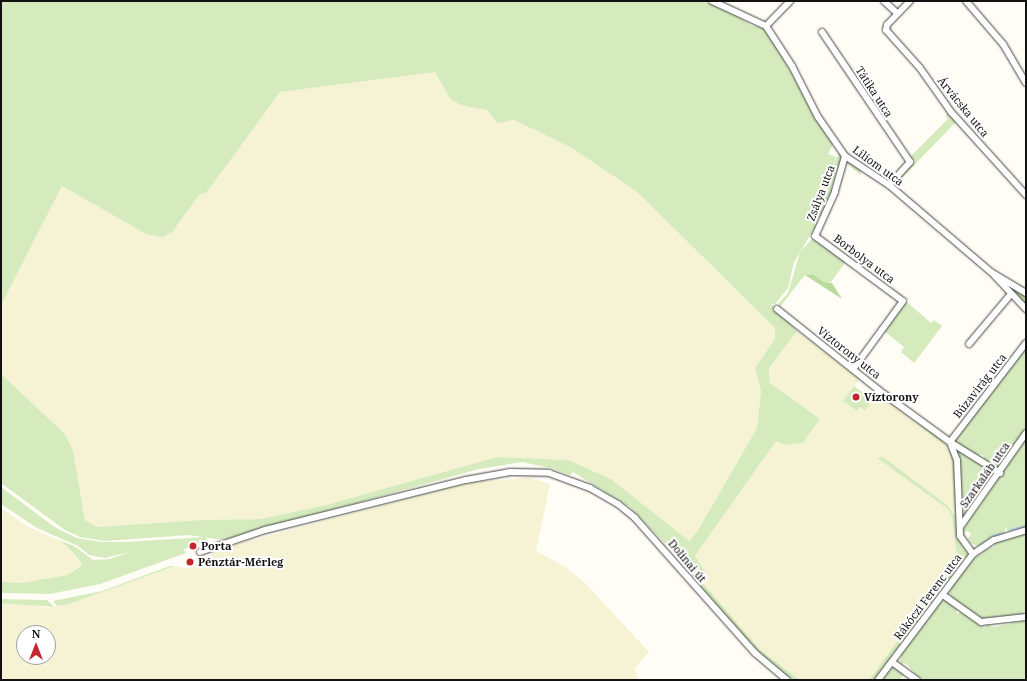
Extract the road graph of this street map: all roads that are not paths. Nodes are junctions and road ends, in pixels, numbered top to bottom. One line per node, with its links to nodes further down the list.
1 (712, 1): 7 (street)
2 (790, 1): 7 (street)
3 (884, 1): 6 (street)
4 (910, 1): 6 (street)
5 (966, 1): 9 (street)
6 (897, 14): 12 (street, Árvácska utca)
7 (766, 26): 10 (street, Liliom utca)
8 (822, 32): 11 (street, Tátika utca)
9 (1026, 83)
10 (845, 156): 11 (street, Liliom utca); 13 (street, Zsálya utca)
11 (889, 185): 14 (street, Liliom utca)
12 (1026, 195)
13 (815, 236): 21 (street, Borbolya utca)
14 (992, 272): 15 (street, Liliom utca); 16 (street)
15 (1026, 293)
16 (1011, 294): 17 (street); 20 (street)
17 (1026, 308)
18 (777, 309): 21 (street, Víztorony utca)
19 (1026, 343): 23 (street, Búzavirág utca)
20 (969, 344)
21 (854, 368): 23 (street, Víztorony utca)
22 (1026, 433): 24 (street, Szarkaláb utca)
23 (950, 442): 24 (street, Víztorony utca); 25 (street)
24 (1000, 473): 25 (street, Szarkaláb utca)
25 (960, 527): 28 (street)
26 (1026, 530): 28 (street, Rákóczi Ferenc utca)
27 (200, 552): 32 (street, Dolinai út)
28 (973, 554): 29 (street, Rákóczi Ferenc utca)
29 (943, 595): 30 (street); 31 (street, Rákóczi Ferenc utca)
30 (1026, 617)
31 (892, 662): 33 (street, Rákóczi Ferenc utca); 34 (street)
32 (787, 680)
33 (878, 680)
34 (917, 680)

